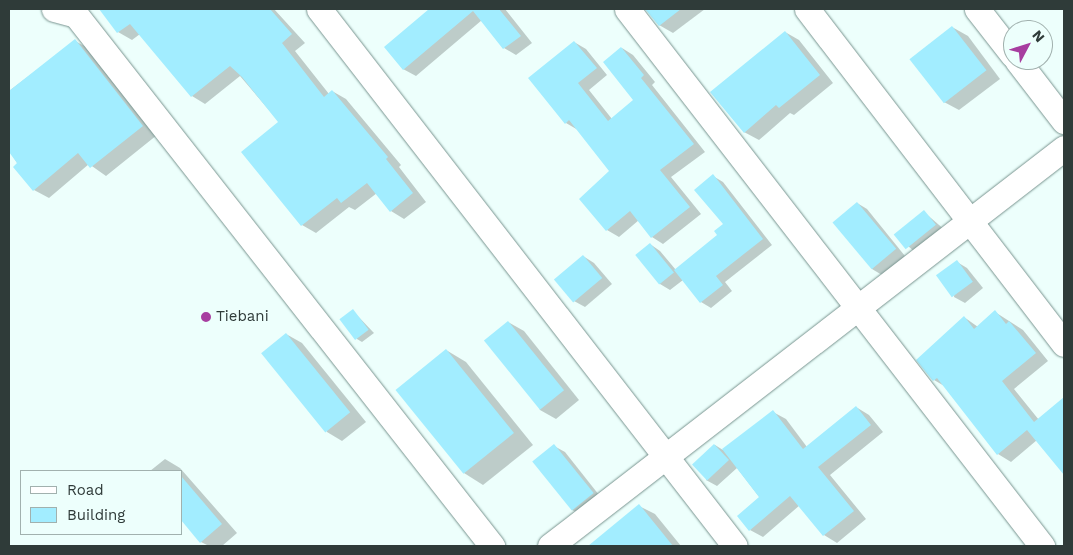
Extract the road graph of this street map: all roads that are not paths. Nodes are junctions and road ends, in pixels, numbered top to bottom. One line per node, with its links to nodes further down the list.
1 (54, 9): 14 (street)
2 (319, 9): 13 (street)
3 (627, 9): 11 (street)
4 (807, 9): 10 (street)
5 (977, 9): 6 (street)
6 (1003, 42)
7 (1025, 70): 8 (street)
8 (1064, 121)
9 (1064, 148): 10 (street)
10 (970, 221): 11 (street); 12 (street)
11 (858, 308): 13 (street); 17 (street)
12 (1064, 344)
13 (666, 457): 15 (street); 16 (street)
14 (492, 546)
15 (550, 546)
16 (735, 546)
17 (1042, 546)

